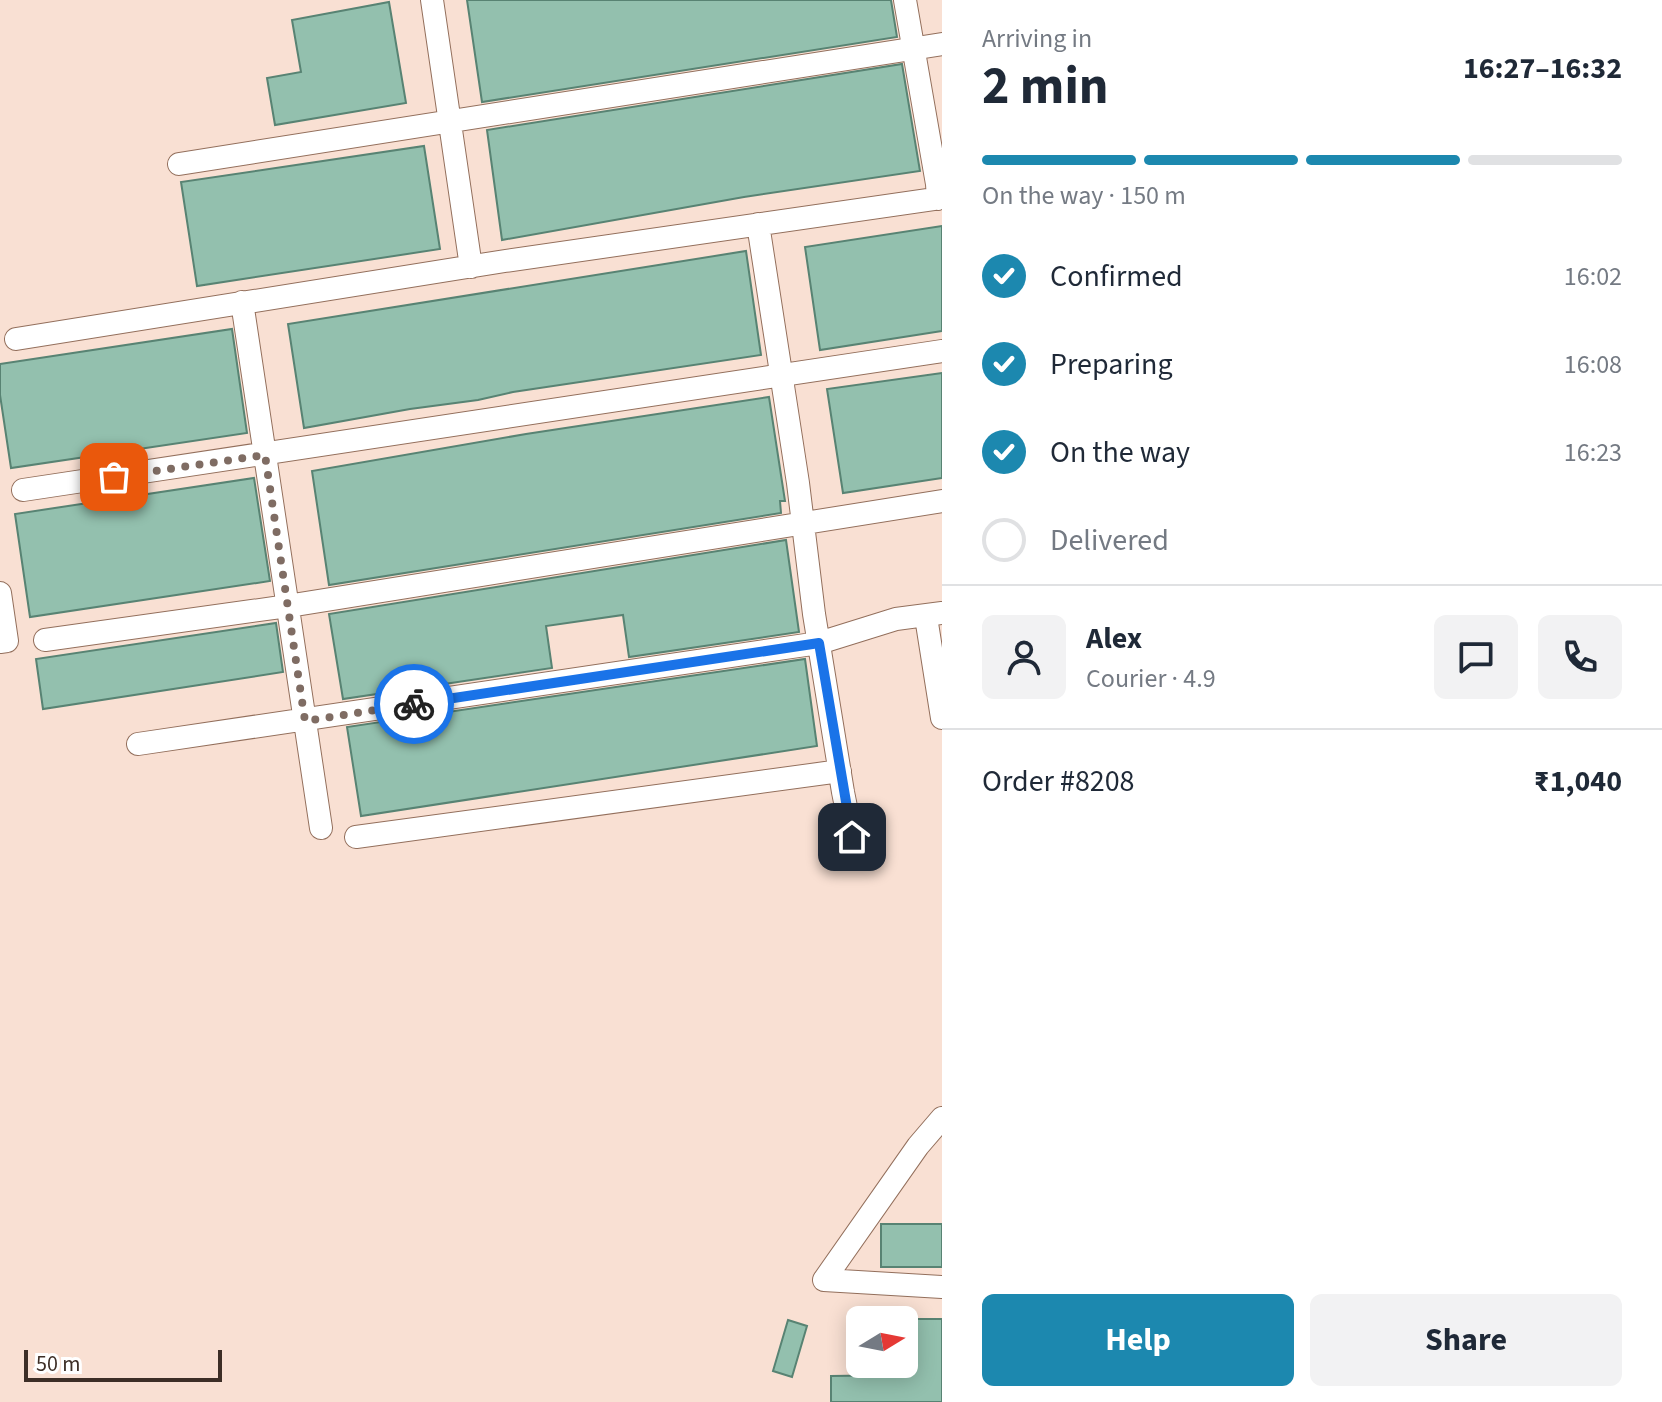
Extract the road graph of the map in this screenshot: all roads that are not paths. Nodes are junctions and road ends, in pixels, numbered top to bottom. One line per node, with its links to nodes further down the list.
1 (432, 0): 5 (street)
2 (905, 0): 4 (street)
3 (942, 44): 4 (street)
4 (913, 49): 5 (street); 7 (street)
5 (449, 121): 6 (street); 9 (street)
6 (179, 164)
7 (940, 198): 8 (street)
8 (758, 224): 9 (street); 13 (street)
9 (471, 267): 10 (street)
10 (242, 302): 11 (street); 14 (street)
11 (16, 339)
12 (942, 351): 13 (street)
13 (781, 376): 14 (street); 17 (street)
14 (265, 455): 15 (street); 19 (street)
15 (23, 490)
16 (942, 501): 17 (street)
17 (803, 524): 19 (street); 23 (street)
18 (0, 593): 22 (street)
19 (288, 606): 21 (street); 25 (street)
20 (934, 615): 23 (street); 24 (street)
21 (45, 640)
22 (0, 642)
23 (819, 643): 25 (street); 27 (street)
24 (942, 718)
25 (305, 721): 26 (street); 28 (street)
26 (138, 744)
27 (840, 771): 29 (street); 30 (street)
28 (321, 828)
29 (356, 837)
30 (852, 837)
31 (942, 1118): 32 (street)
32 (918, 1146): 33 (street); 34 (street)
33 (942, 1147)
34 (942, 1287)

